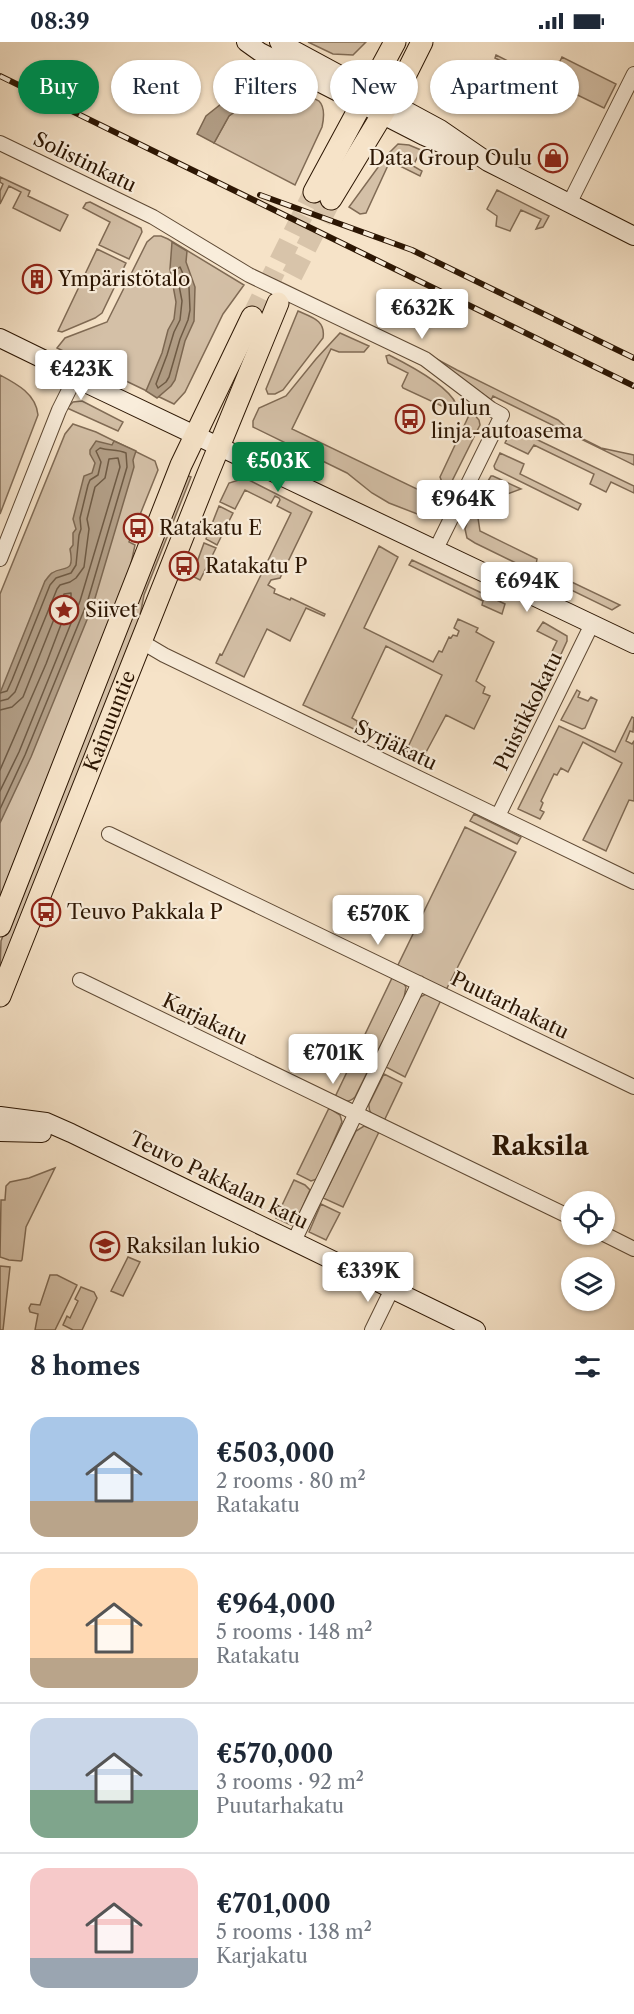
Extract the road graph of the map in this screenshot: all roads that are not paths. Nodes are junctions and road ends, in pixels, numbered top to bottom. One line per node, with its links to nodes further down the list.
1 (246, 42): 9 (street)
2 (279, 42): 7 (street)
3 (395, 42): 5 (main road)
4 (422, 42): 6 (main road)
5 (385, 60)
6 (412, 60)
7 (330, 74)
8 (634, 74): 14 (street)
9 (330, 81)
10 (357, 114): 11 (main road)
11 (382, 114)
12 (396, 114): 14 (street)
13 (0, 143): 22 (street, Solistinkatu)
14 (569, 204): 15 (street)
15 (634, 236)
16 (278, 303): 21 (main road, Kainuuntie)
17 (252, 317): 20 (main road, Kainuuntie)
18 (0, 338): 19 (street)
19 (75, 378): 20 (street); 23 (street)
20 (195, 435): 21 (street); 30 (main road, Kainuuntie)
21 (219, 446): 22 (street); 25 (main road, Kainuuntie)
22 (436, 549): 24 (street)
23 (0, 556)
24 (592, 624): 26 (street); 27 (street, Puistikkokatu)
25 (142, 642): 27 (street, Syrjäkatu); 33 (main road, Kainuuntie)
26 (634, 644)
27 (498, 816): 29 (street, Syrjäkatu)
28 (109, 834): 32 (street, Puutarhakatu)
29 (634, 882)
30 (0, 926)
31 (80, 980): 35 (street, Karjakatu)
32 (419, 983): 34 (street, Puutarhakatu); 35 (street)
33 (0, 996)
34 (634, 1087)
35 (356, 1114): 39 (street, Karjakatu); 41 (street)
36 (0, 1116): 38 (street, Teuvo Pakkalan katu)
37 (0, 1132): 38 (street, Teuvo Pakkalan katu)
38 (71, 1133): 41 (street, Teuvo Pakkalan katu)
39 (561, 1213)
40 (615, 1240): 42 (street)
41 (294, 1241): 43 (street, Teuvo Pakkalan katu)
42 (634, 1249)
43 (392, 1289): 44 (street); 45 (street, Teuvo Pakkalan katu)
44 (372, 1330)
45 (476, 1330)

